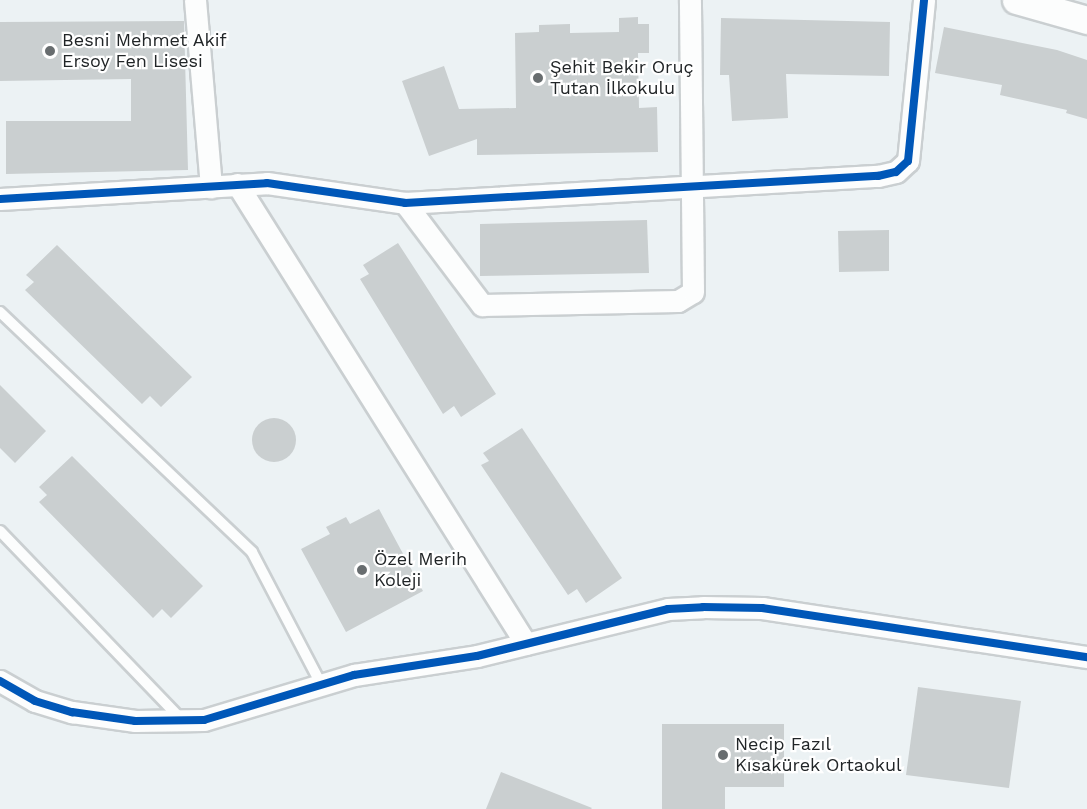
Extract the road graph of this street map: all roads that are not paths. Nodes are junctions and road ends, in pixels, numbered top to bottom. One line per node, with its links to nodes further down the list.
1 (195, 0): 8 (street)
2 (690, 0): 7 (street)
3 (924, 0): 7 (street)
4 (1016, 0): 5 (street)
5 (1087, 20)
6 (237, 184): 8 (street); 10 (street); 13 (street)
7 (694, 186): 10 (street); 10 (street)
8 (211, 187): 9 (street)
9 (0, 199)
10 (405, 202)
11 (0, 312): 16 (lane)
12 (0, 531): 17 (lane)
13 (526, 644): 14 (street); 16 (street)
14 (1087, 657)
15 (0, 681): 17 (street)
16 (321, 684): 17 (street)
17 (183, 722)

